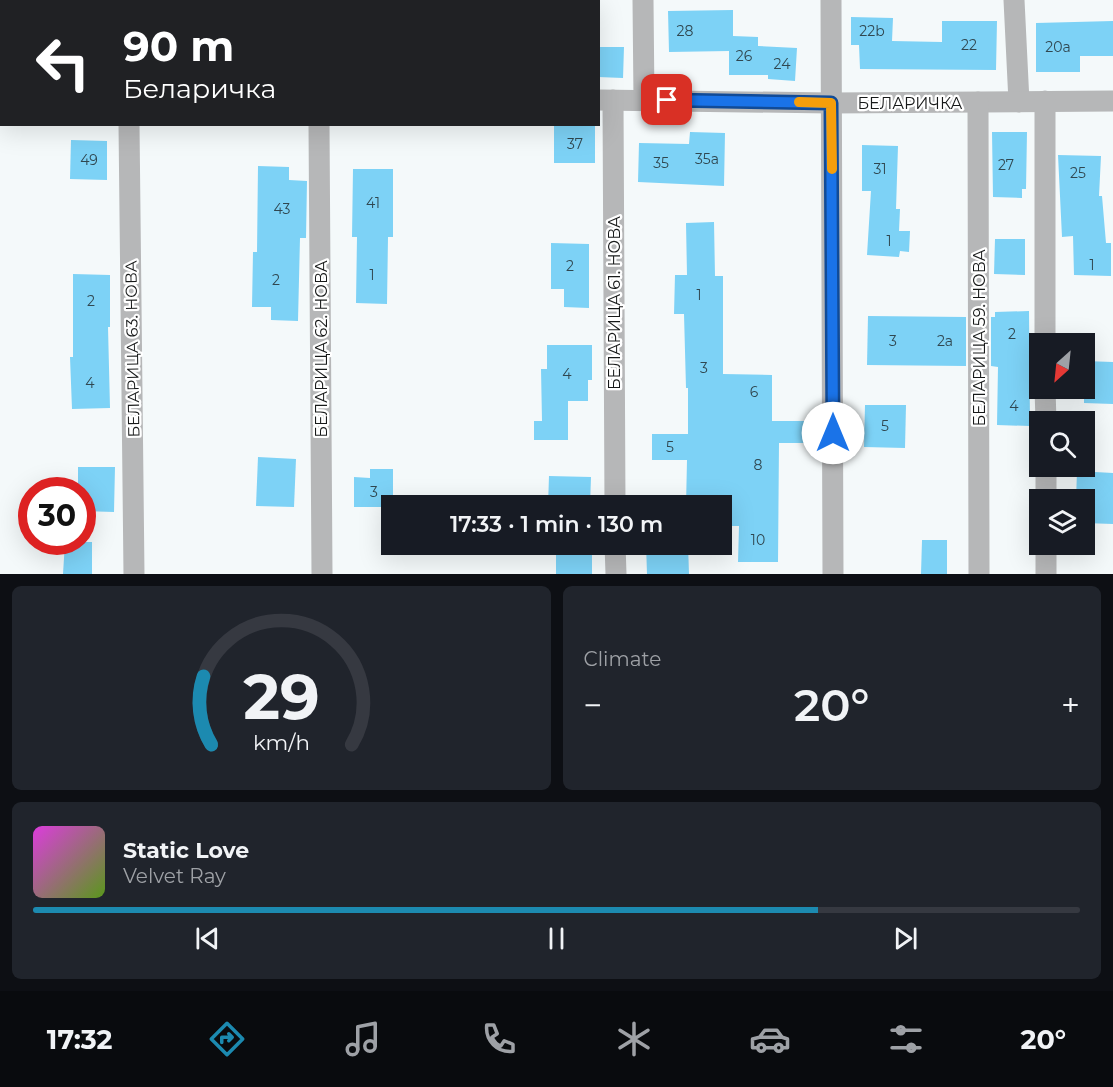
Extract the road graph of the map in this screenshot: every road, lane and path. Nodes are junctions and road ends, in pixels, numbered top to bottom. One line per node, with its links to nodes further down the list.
1 (643, 0): 5 (street)
2 (831, 0): 10 (street)
3 (1014, 0): 9 (street)
4 (606, 100): 5 (street, БЕЛАРИЧКА); 14 (street, БЕЛАРИЦА 61. НОВА)
5 (644, 100): 10 (street, БЕЛАРИЧКА)
6 (1045, 101): 7 (street, БЕЛАРИЧКА); 9 (street, БЕЛАРИЧКА); 13 (street)
7 (1113, 101)
8 (978, 102): 9 (street, БЕЛАРИЧКА); 10 (street, БЕЛАРИЧКА); 21 (street, БЕЛАРИЦА 59. НОВА)
9 (1019, 102)
10 (831, 103): 20 (street)
11 (129, 126): 17 (street, БЕЛАРИЦА 63. НОВА)
12 (319, 126): 18 (street, БЕЛАРИЦА 62. НОВА)
13 (1045, 333)
14 (615, 495)
15 (615, 555): 19 (street)
16 (1046, 555): 22 (street)
17 (134, 574)
18 (322, 574)
19 (615, 574)
20 (833, 574)
21 (979, 574)
22 (1046, 574)

